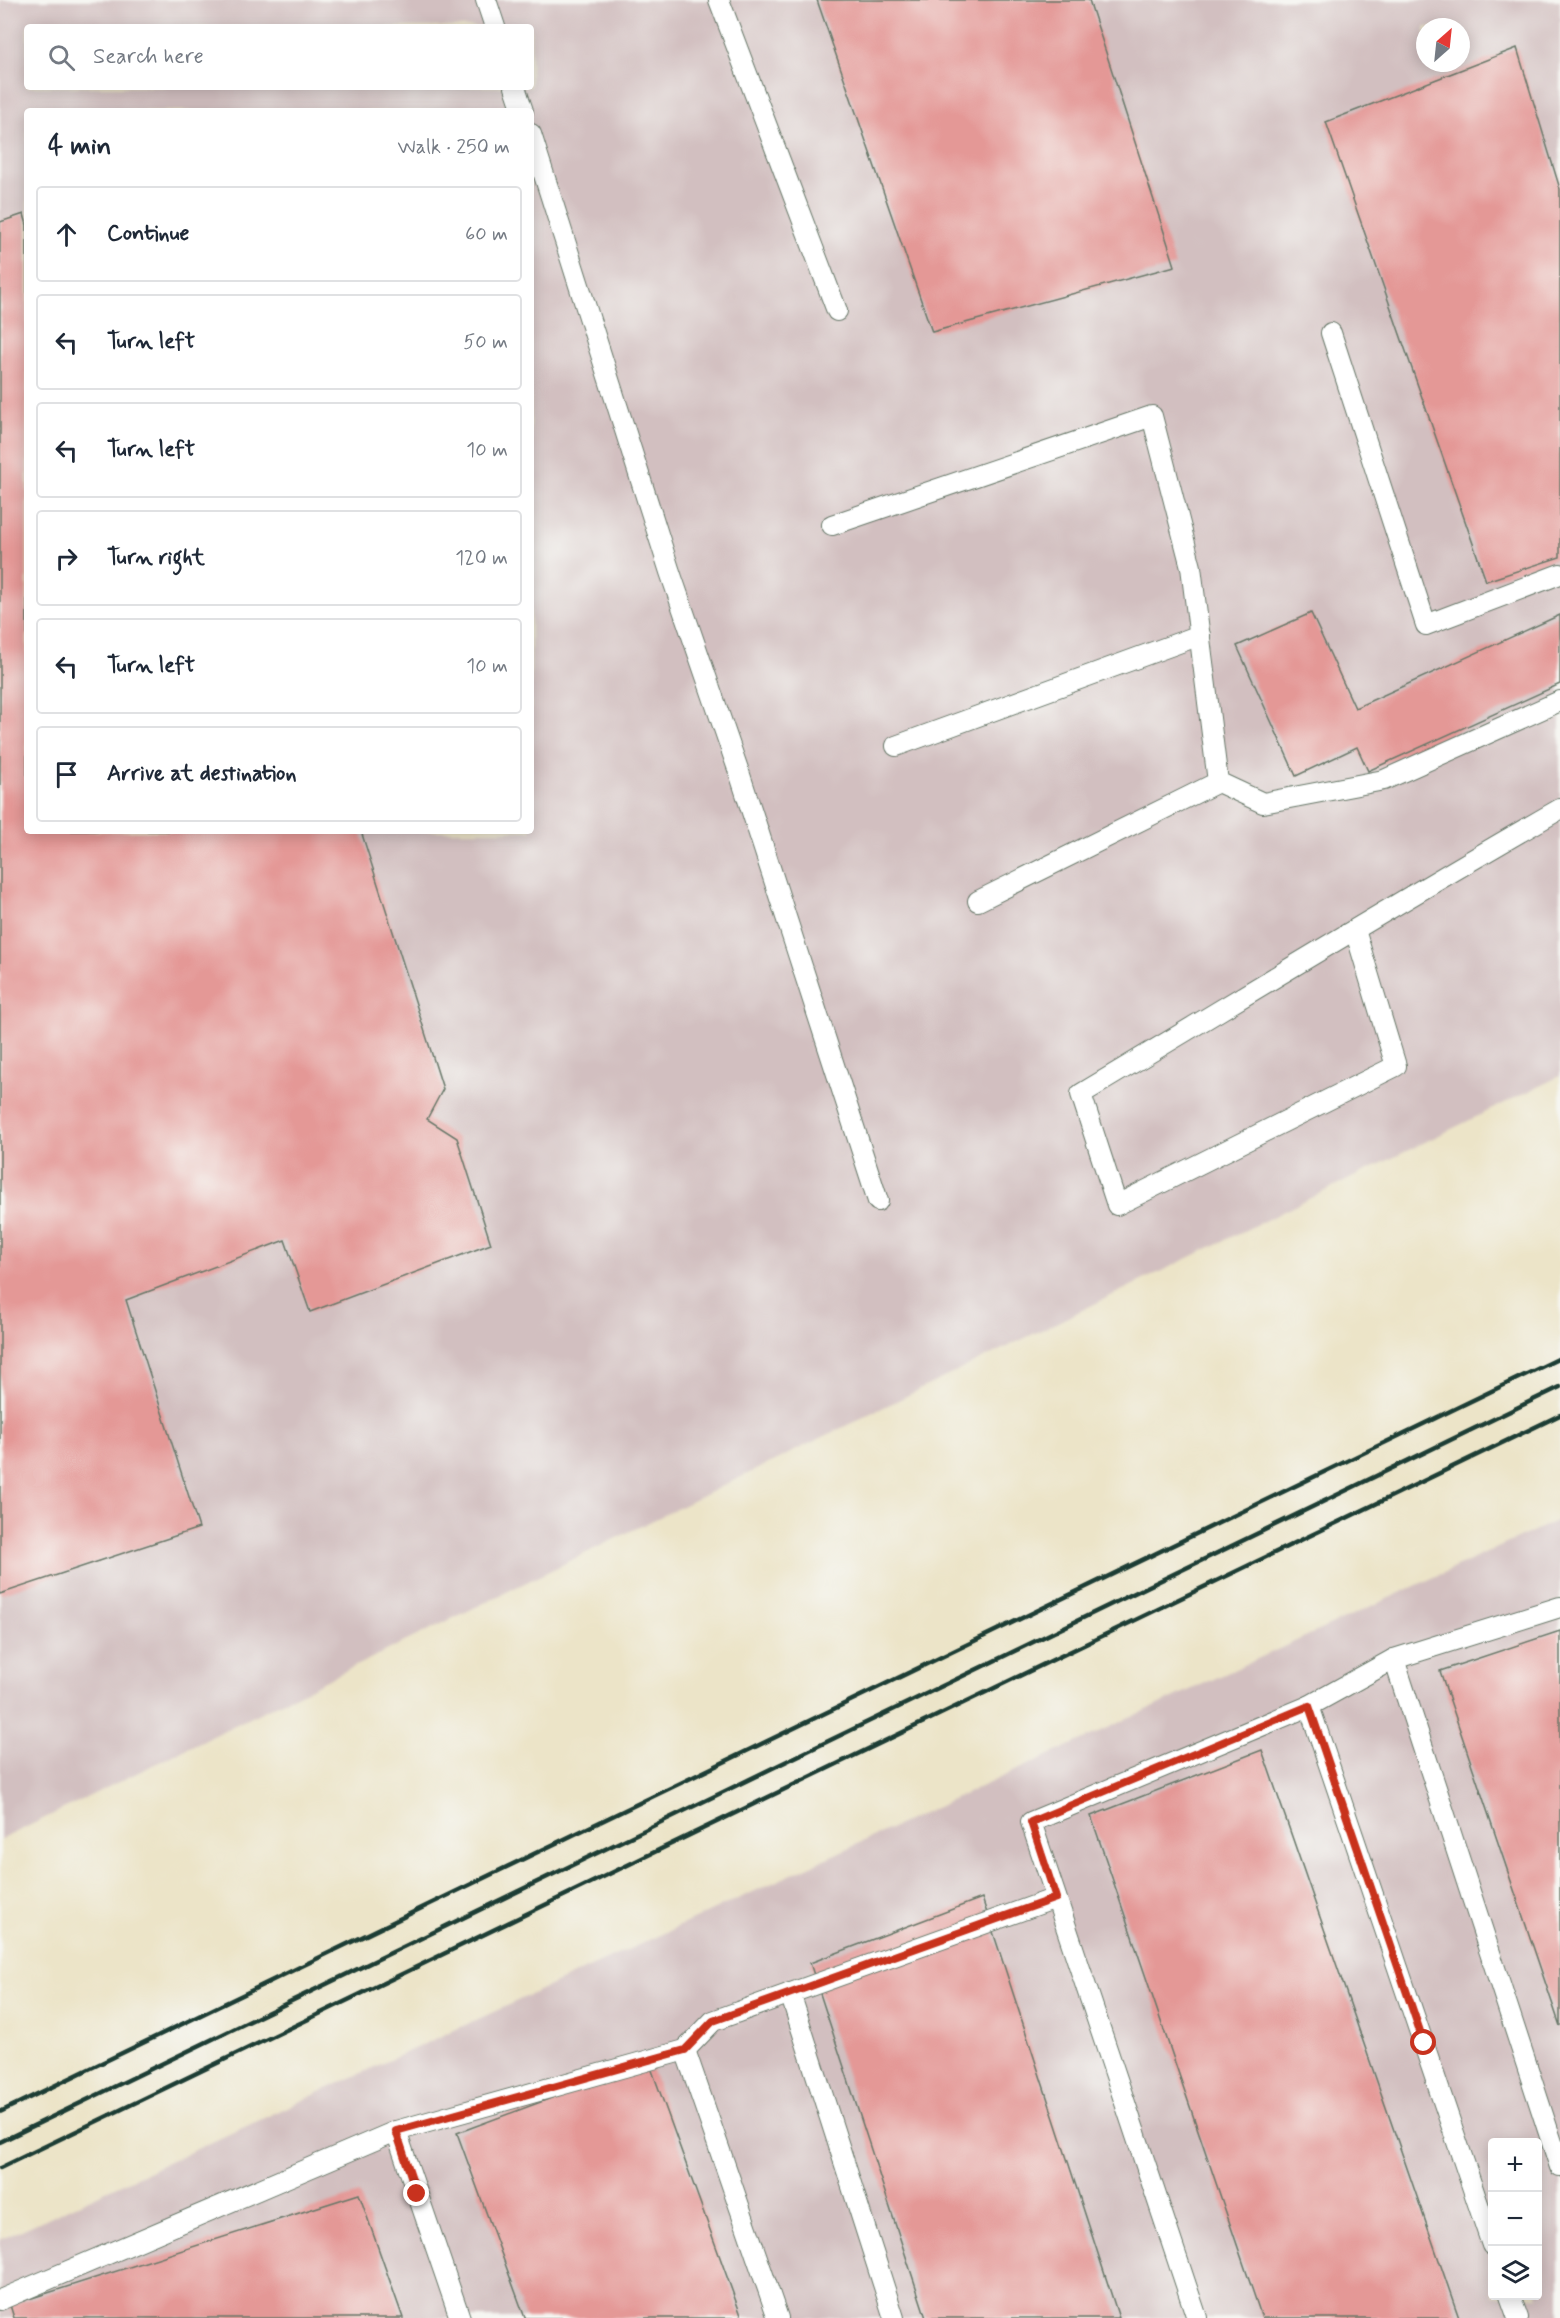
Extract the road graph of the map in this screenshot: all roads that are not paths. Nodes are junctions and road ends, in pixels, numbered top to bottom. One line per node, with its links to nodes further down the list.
1 (486, 0): 3 (lane)
2 (719, 0): 7 (lane)
3 (494, 24)
4 (516, 90): 5 (lane)
5 (522, 108)
6 (534, 143): 18 (lane)
7 (837, 311)
8 (1331, 333): 10 (lane)
9 (832, 525): 11 (lane)
10 (1560, 574)
11 (1200, 635): 13 (lane); 14 (lane)
12 (1560, 701): 14 (lane)
13 (896, 746)
14 (1218, 782): 16 (lane)
15 (1560, 809): 17 (lane)
16 (978, 901)
17 (1355, 930): 17 (lane)
18 (878, 1201)
19 (1560, 1607): 20 (lane)
20 (1394, 1659): 21 (lane); 26 (lane)
21 (1309, 1706): 22 (lane); 27 (lane)
22 (1056, 1898): 23 (lane); 33 (lane)
23 (790, 1993): 24 (lane); 32 (lane)
24 (685, 2050): 25 (lane); 31 (lane)
25 (396, 2131): 28 (lane); 30 (lane)
26 (1560, 2167)
27 (1488, 2233)
28 (0, 2300)
29 (1512, 2300): 34 (lane)
30 (460, 2318)
31 (778, 2318)
32 (894, 2318)
33 (1197, 2318)
34 (1518, 2318)

